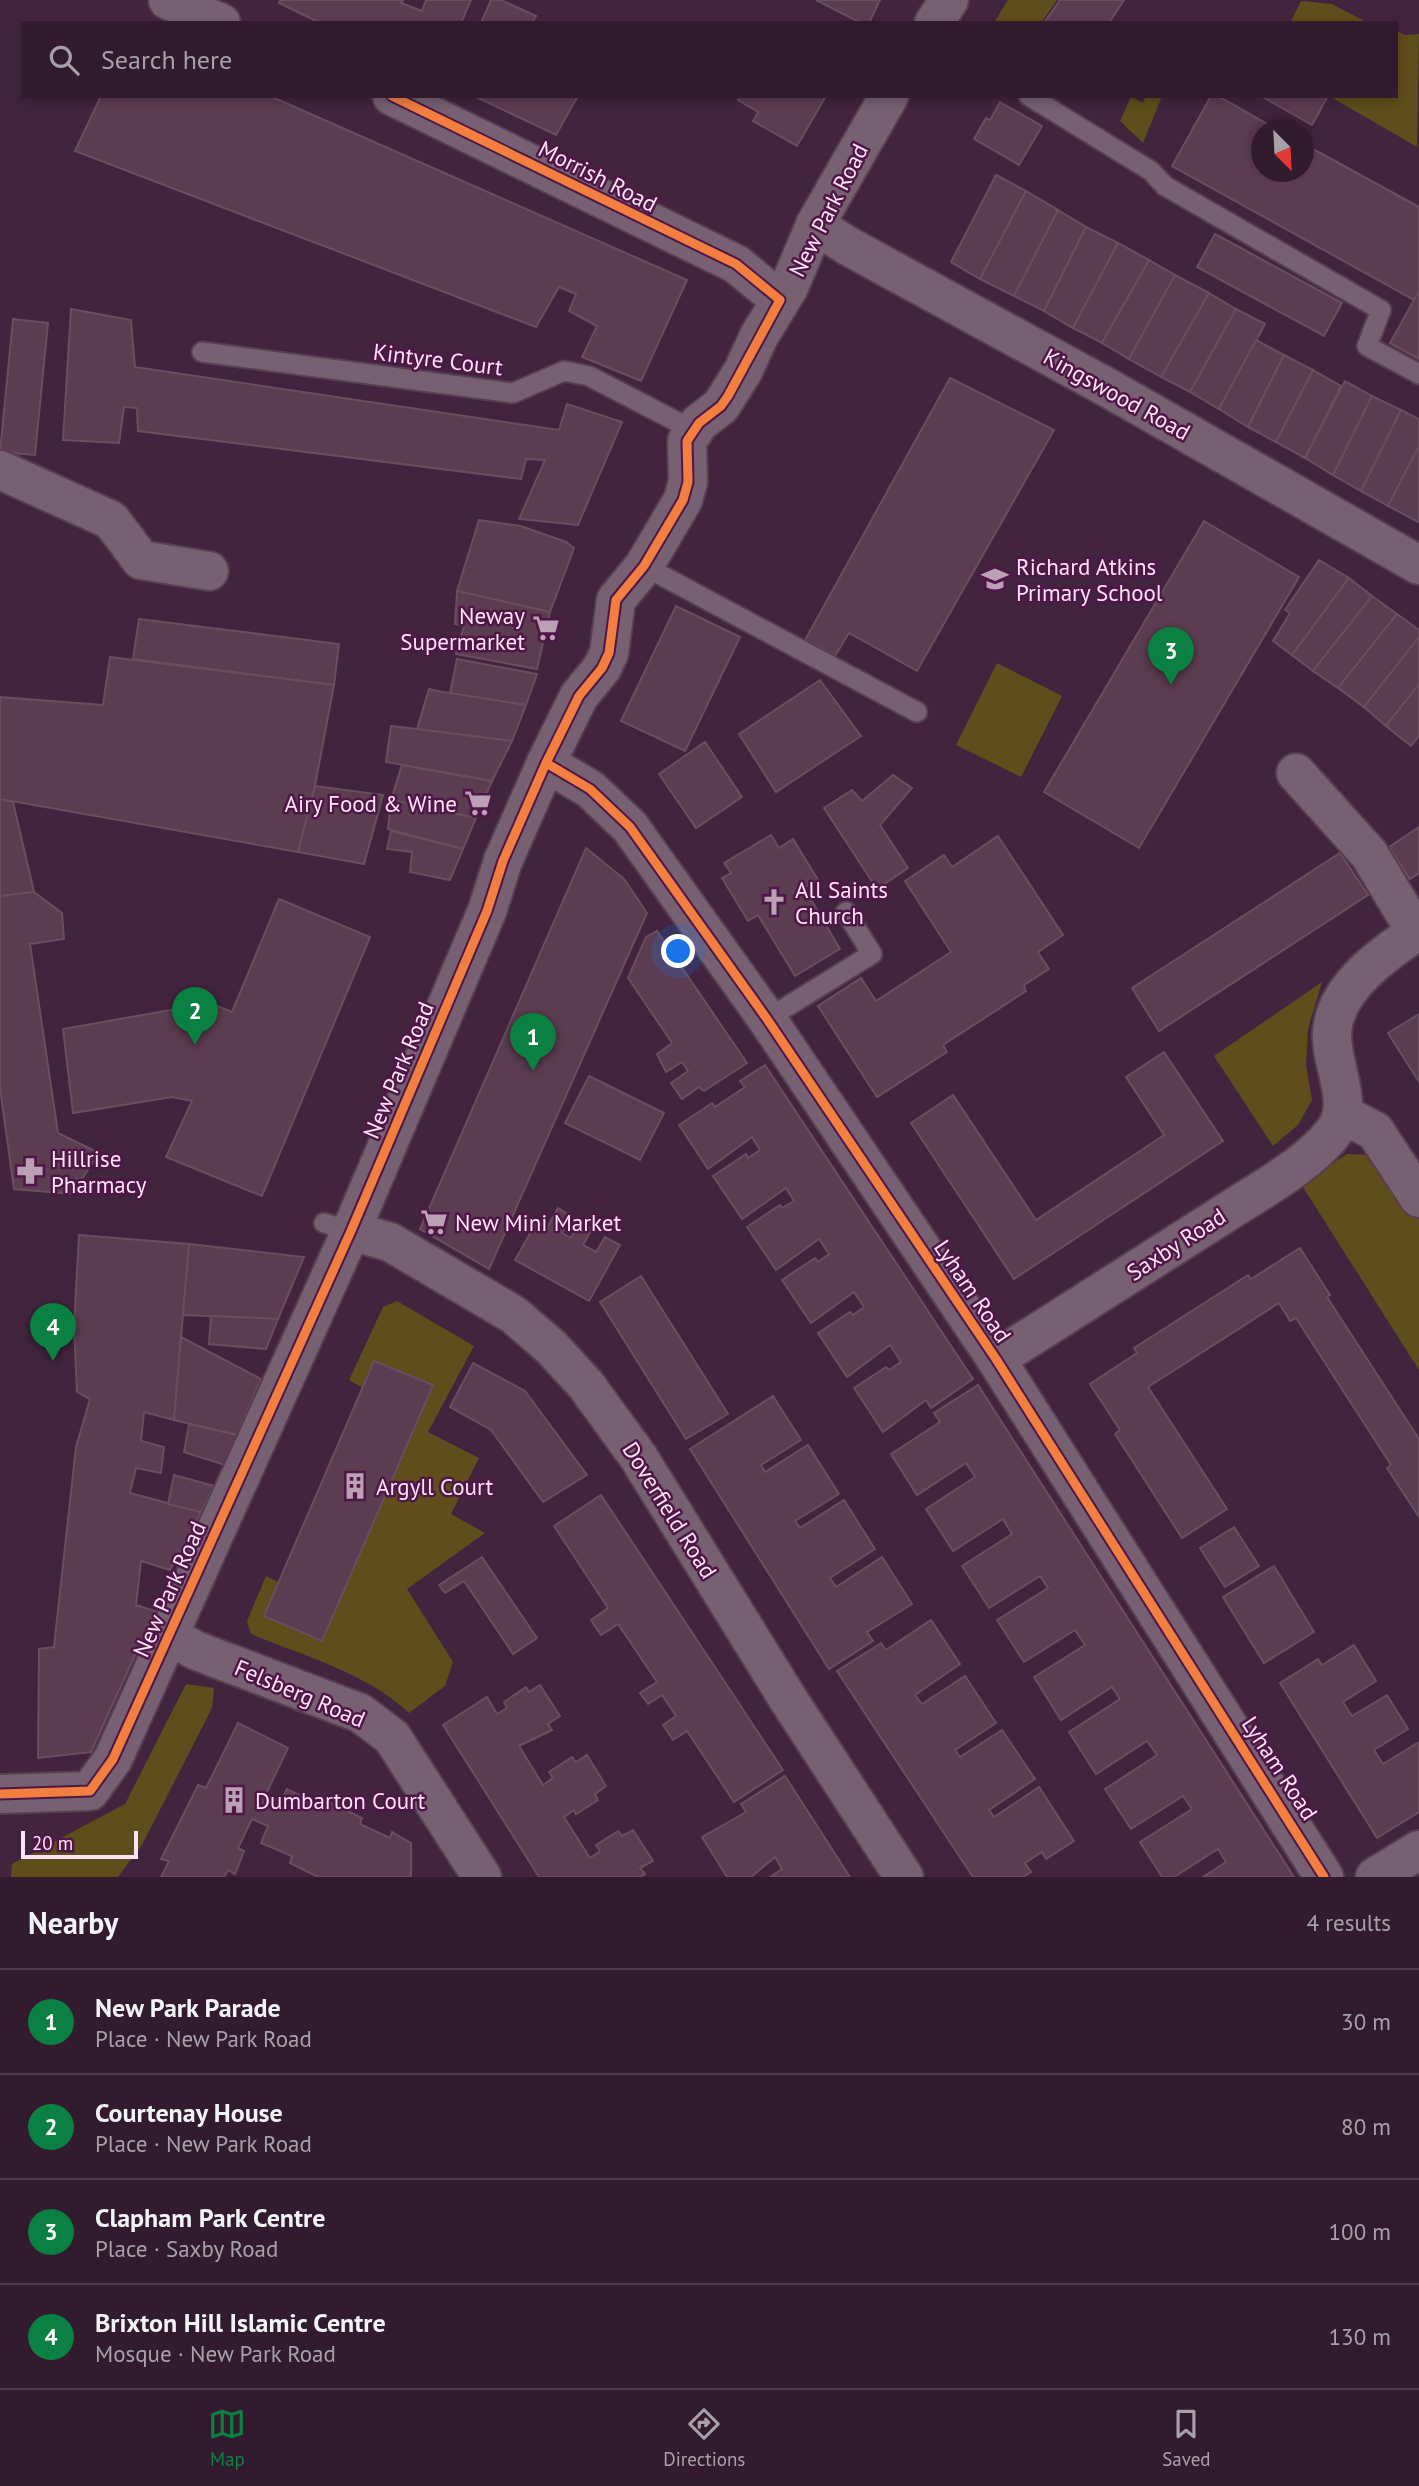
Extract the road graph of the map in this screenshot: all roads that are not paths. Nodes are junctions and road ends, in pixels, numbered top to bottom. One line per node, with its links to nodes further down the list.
1 (168, 0): 3 (street)
2 (949, 0): 4 (street)
3 (216, 21)
4 (935, 21)
5 (396, 98): 9 (street, Morrish Road)
6 (889, 98): 8 (street, New Park Road)
7 (1032, 98): 11 (lane)
8 (815, 225): 9 (street, New Park Road); 14 (street, Kingswood Road)
9 (780, 300): 12 (street, New Park Road)
10 (202, 352): 12 (lane, Kintyre Court)
11 (1419, 374)
12 (693, 430): 15 (street, New Park Road)
13 (0, 470): 16 (street)
14 (1419, 565)
15 (644, 566): 17 (lane); 18 (street, New Park Road)
16 (209, 571)
17 (917, 712)
18 (547, 763): 22 (street, Lyham Road); 25 (street, New Park Road)
19 (1296, 773): 21 (street)
20 (846, 912): 22 (lane)
21 (1417, 931): 23 (street)
22 (767, 1019): 26 (street, Lyham Road)
23 (1344, 1115): 24 (street); 26 (street, Saxby Road)
24 (1419, 1198)
25 (338, 1227): 27 (street, New Park Road); 31 (street, Doverfield Road)
26 (996, 1359): 32 (street, Lyham Road)
27 (169, 1636): 28 (street, New Park Road); 30 (street, Felsberg Road)
28 (0, 1794)
29 (1419, 1850): 33 (street)
30 (482, 1877)
31 (904, 1877)
32 (1324, 1877)
33 (1375, 1877)

